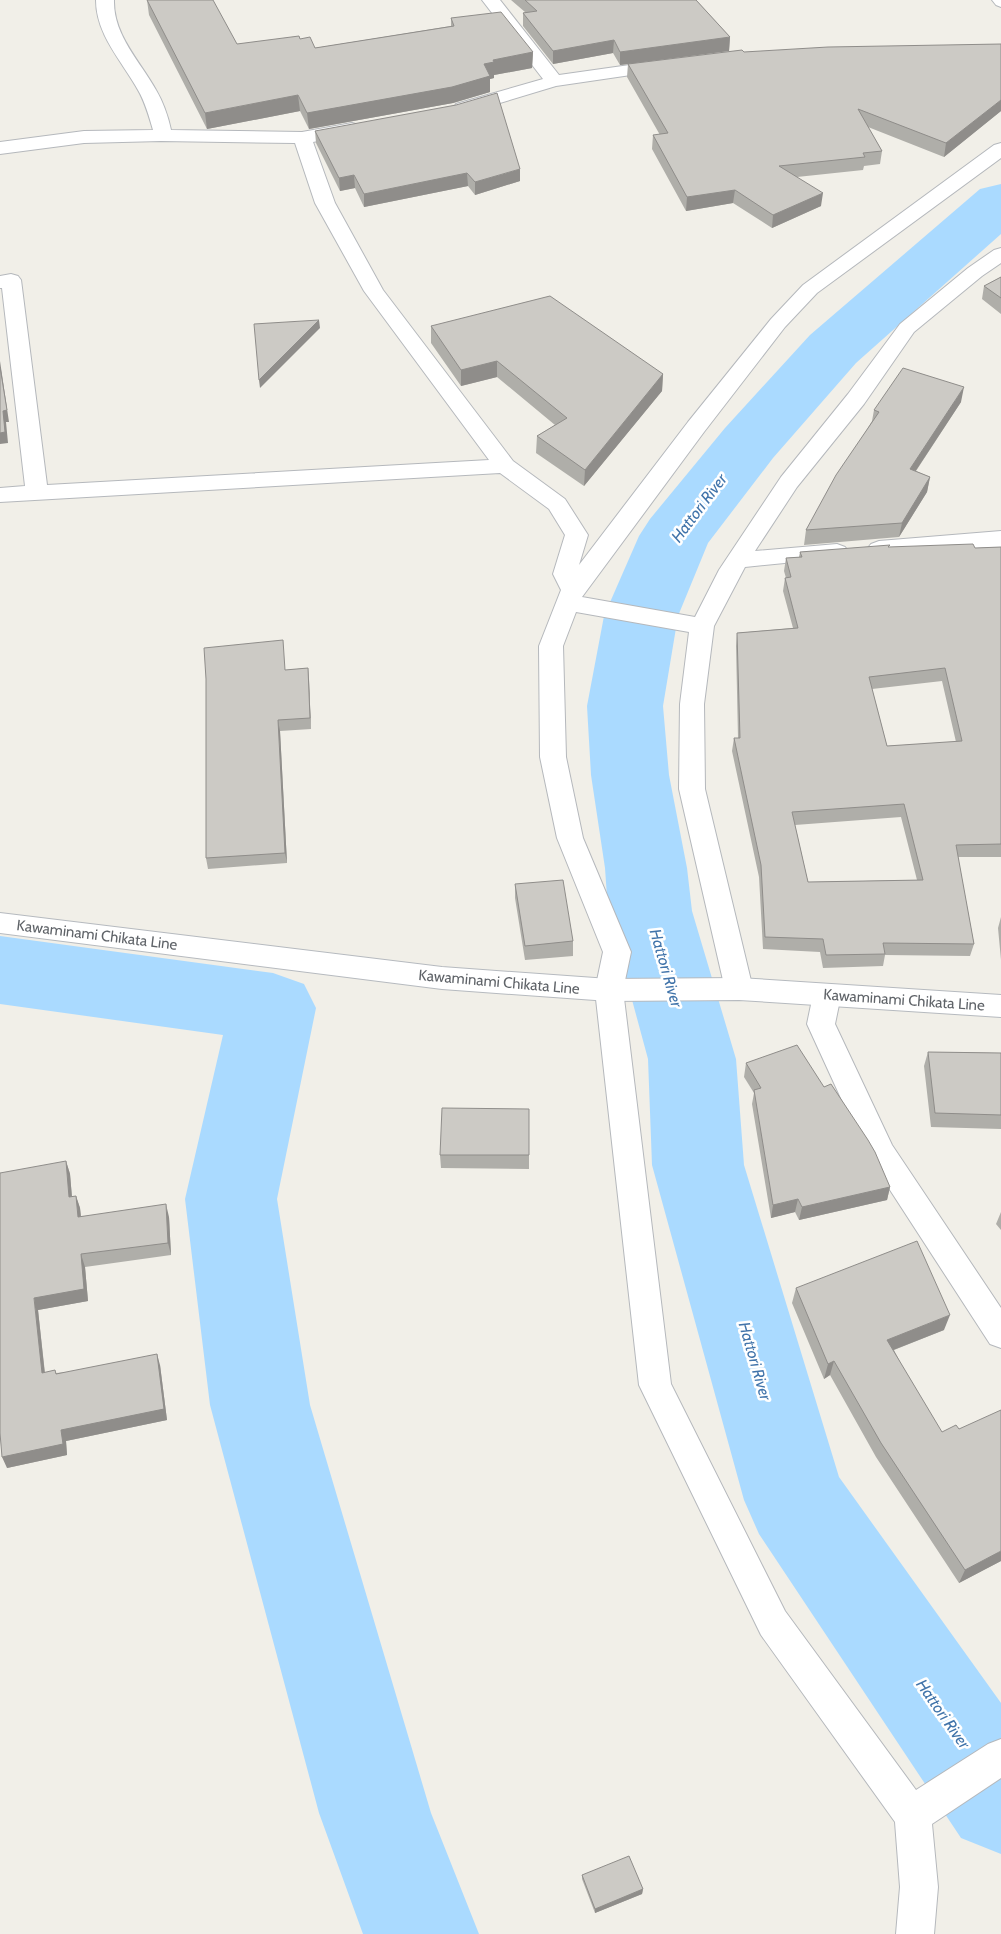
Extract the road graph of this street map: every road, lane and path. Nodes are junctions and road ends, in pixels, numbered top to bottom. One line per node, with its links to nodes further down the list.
1 (106, 0): 7 (street)
2 (491, 0): 4 (street)
3 (682, 63): 4 (street)
4 (554, 81): 5 (street)
5 (446, 112)
6 (370, 126): 8 (street)
7 (161, 135): 8 (street); 9 (street)
8 (302, 138): 13 (street)
9 (0, 148)
10 (1001, 149): 18 (street)
11 (1001, 254): 17 (street)
12 (0, 282): 14 (street)
13 (505, 466): 14 (street); 18 (street)
14 (37, 493): 15 (street)
15 (0, 495)
16 (1001, 539): 17 (street)
17 (738, 560): 19 (street)
18 (570, 596): 19 (street); 22 (street)
19 (695, 624): 21 (street)
20 (0, 924): 22 (street, Kawaminami Chikata Line)
21 (731, 989): 22 (street, Kawaminami Chikata Line); 23 (street, Kawaminami Chikata Line)
22 (623, 990): 27 (street)
23 (827, 995): 24 (street, Kawaminami Chikata Line); 25 (street)
24 (1001, 1006)
25 (1001, 1334)
26 (1001, 1757): 27 (street)
27 (921, 1809): 28 (street)
28 (915, 1934)

